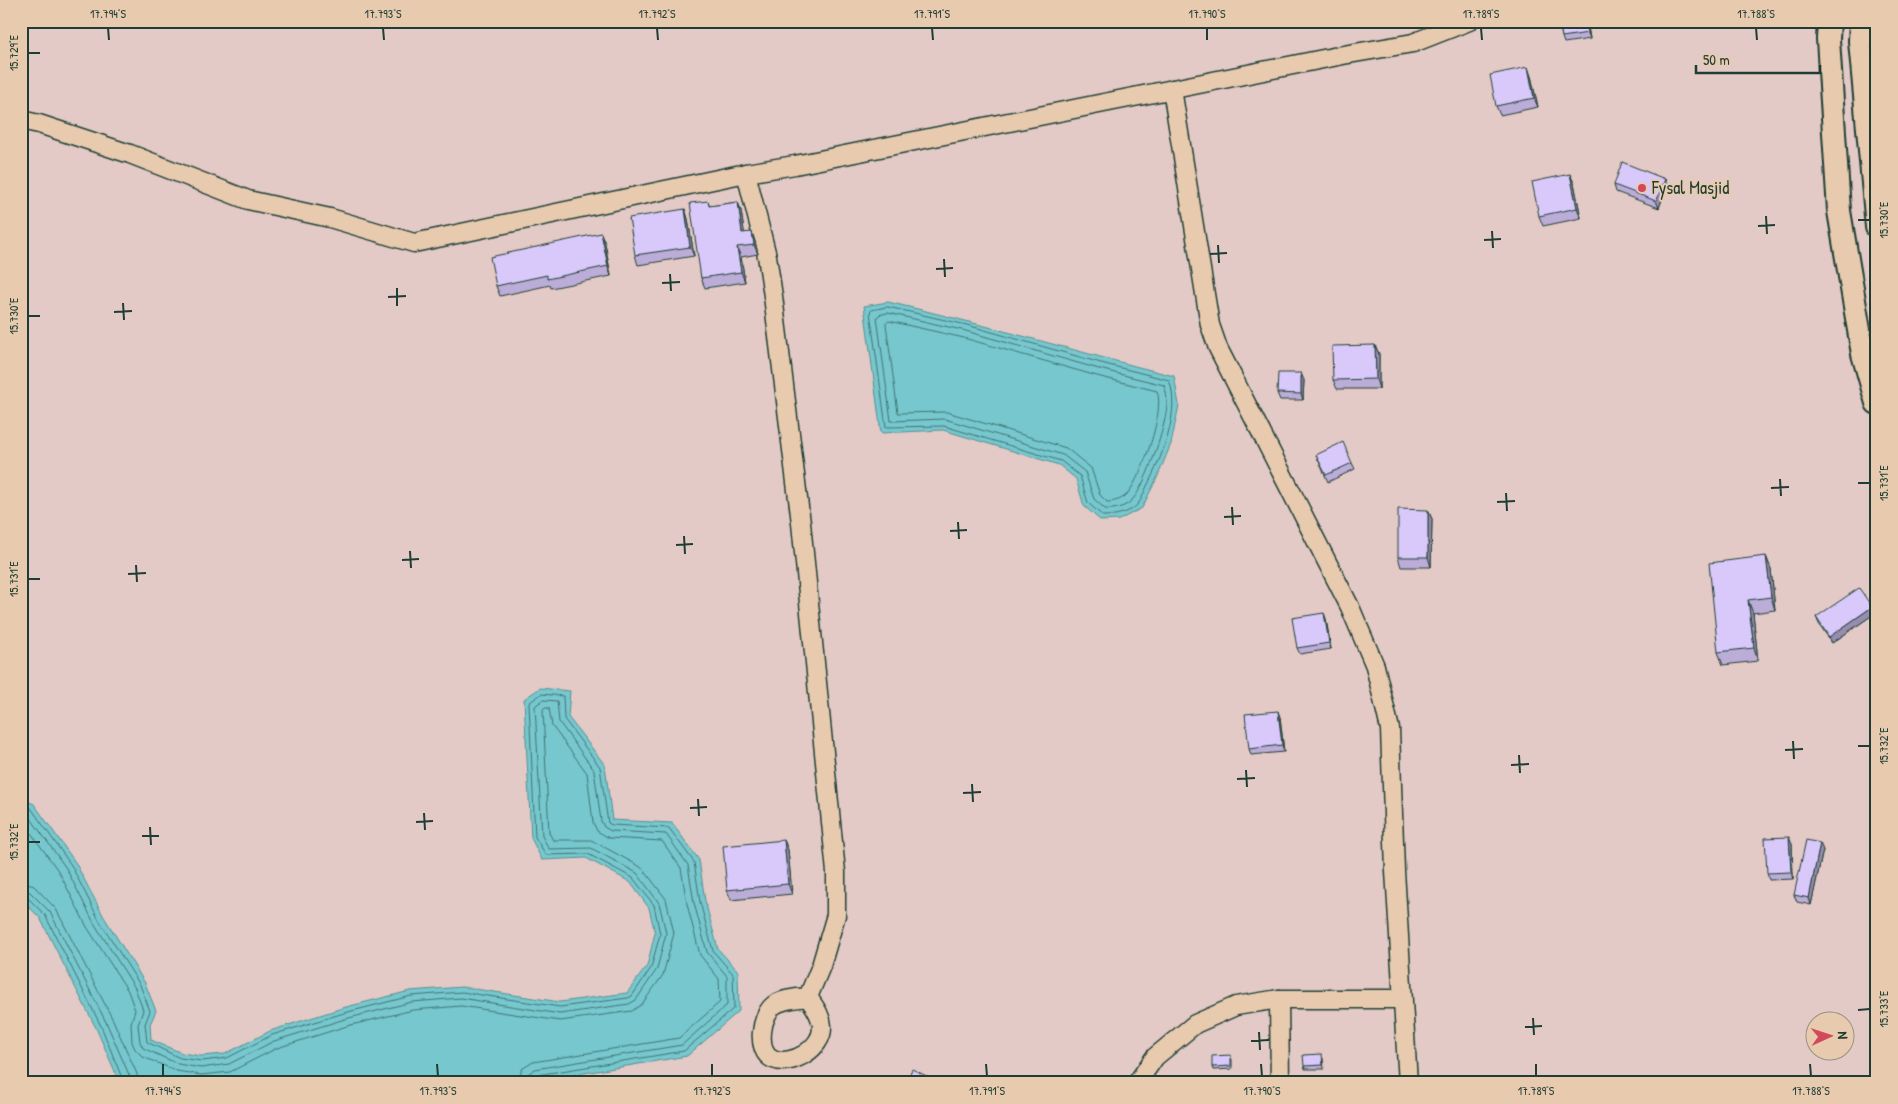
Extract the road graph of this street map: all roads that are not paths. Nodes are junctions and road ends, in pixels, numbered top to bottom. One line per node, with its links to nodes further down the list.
1 (1468, 21): 4 (street)
2 (1829, 21): 8 (main road)
3 (1861, 21): 7 (main road)
4 (1172, 89): 6 (street); 11 (street)
5 (21, 120): 6 (street)
6 (746, 173): 9 (street)
7 (1877, 227)
8 (1877, 403)
9 (808, 997)
10 (1279, 999): 11 (street); 12 (street); 13 (street)
11 (1402, 999): 14 (street)
12 (1141, 1080)
13 (1280, 1083)
14 (1408, 1083)

